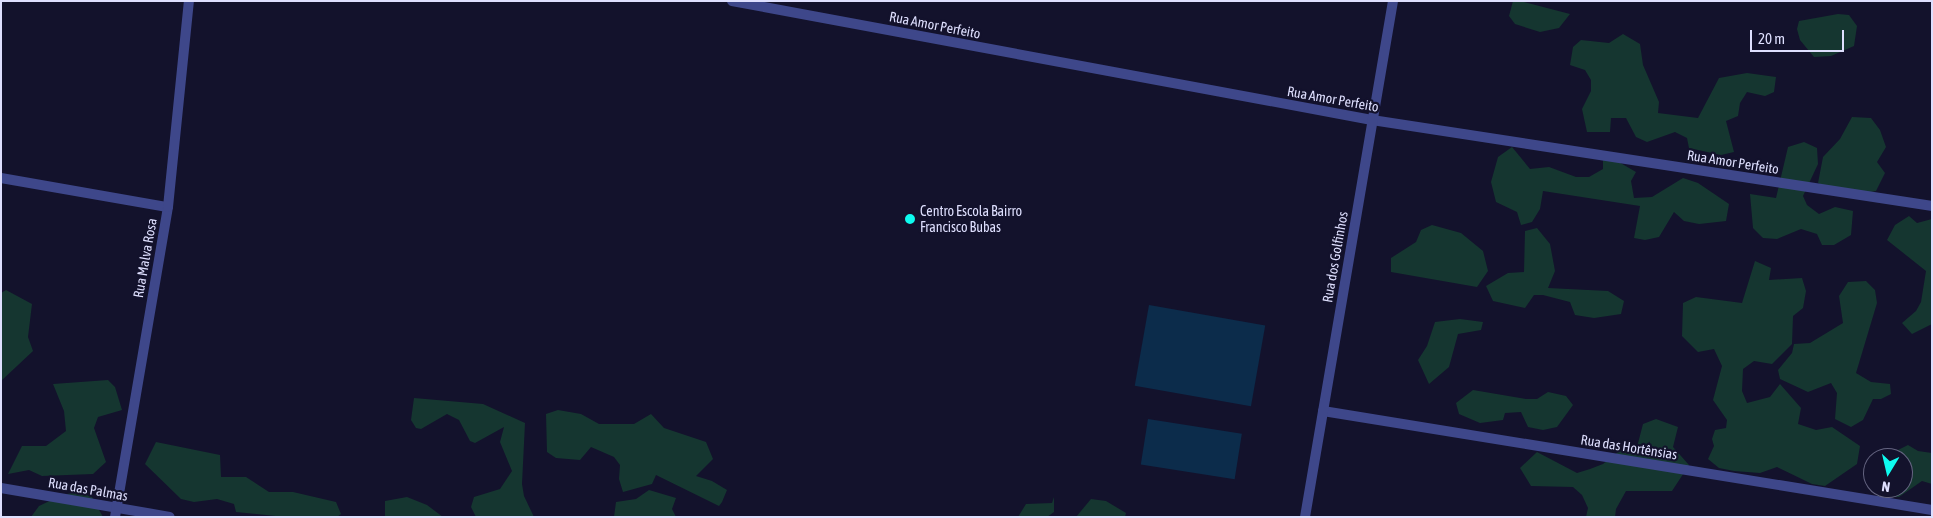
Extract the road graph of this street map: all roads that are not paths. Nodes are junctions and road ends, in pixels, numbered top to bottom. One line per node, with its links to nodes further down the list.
1 (189, 1): 7 (street, Rua Malva Rosa)
2 (732, 1): 4 (street, Rua Amor Perfeito)
3 (1393, 1): 4 (street, Rua dos Golfinhos)
4 (1372, 120): 6 (street, Rua Amor Perfeito); 8 (street, Rua dos Golfinhos)
5 (1, 178): 7 (street)
6 (1932, 206)
7 (168, 207): 11 (street, Rua Malva Rosa)
8 (1323, 411): 10 (street, Rua das Hortênsias); 13 (street, Rua dos Golfinhos)
9 (1, 488): 11 (street, Rua das Palmas)
10 (1932, 510)
11 (116, 512): 12 (street, Rua das Palmas)
12 (170, 517)
13 (1305, 517)

